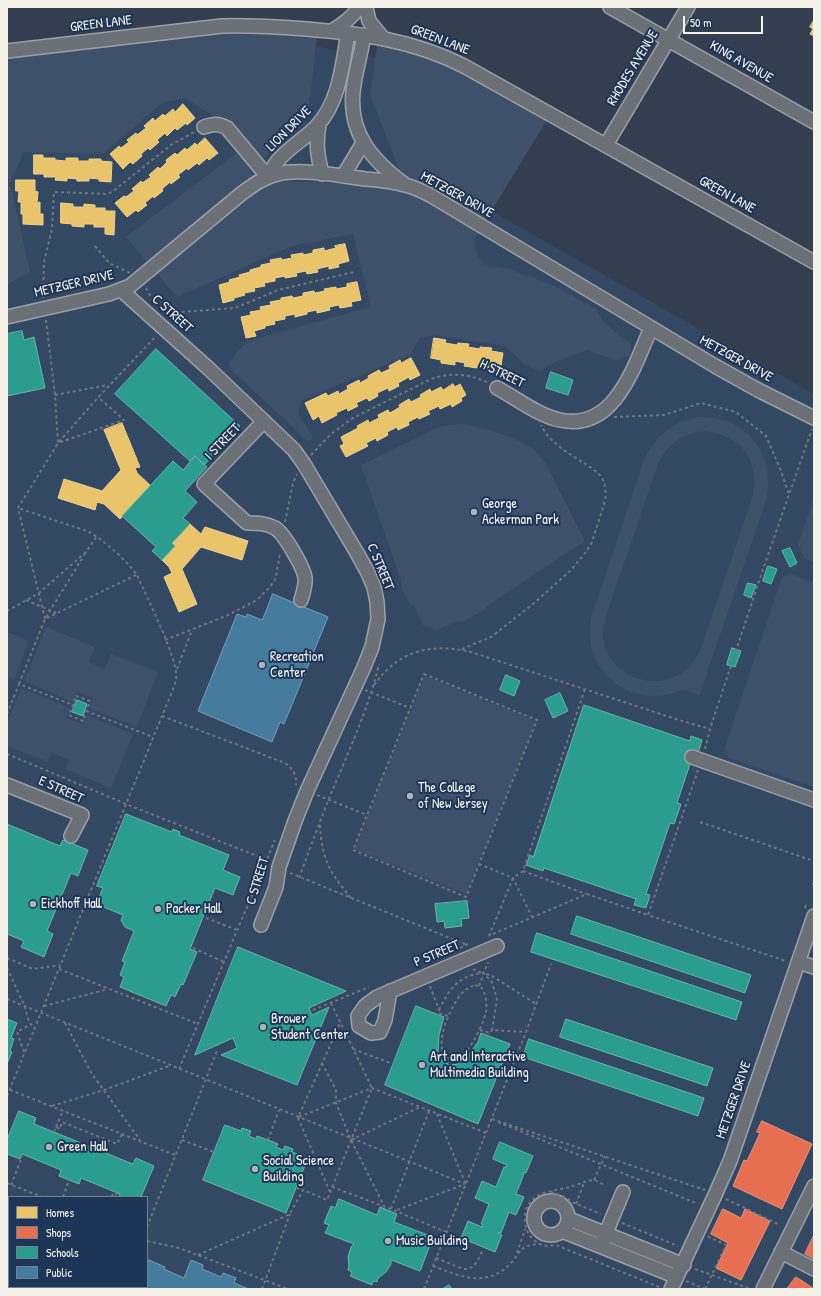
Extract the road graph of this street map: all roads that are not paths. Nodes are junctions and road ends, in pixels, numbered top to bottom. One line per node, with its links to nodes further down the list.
1 (359, 7): 5 (street)
2 (366, 7): 8 (street)
3 (610, 7): 9 (street, KING AVENUE)
4 (688, 7): 9 (street, RHODES AVENUE)
5 (332, 31): 6 (street, GREEN LANE); 10 (street, GREEN LANE)
6 (348, 33): 7 (street, GREEN LANE); 12 (street, LION DRIVE)
7 (364, 35): 8 (street, GREEN LANE); 14 (street)
8 (383, 38): 15 (street, GREEN LANE)
9 (668, 40): 11 (street, KING AVENUE); 15 (street, RHODES AVENUE)
10 (7, 51)
11 (814, 122)
12 (319, 124): 16 (street); 18 (street, LION DRIVE)
13 (204, 127): 18 (street)
14 (363, 143): 17 (street); 19 (street)
15 (606, 145): 20 (street, GREEN LANE)
16 (322, 174): 17 (street, METZGER DRIVE); 18 (street, METZGER DRIVE)
17 (344, 176): 19 (street, METZGER DRIVE)
18 (268, 177): 21 (street, METZGER DRIVE)
19 (405, 185): 23 (street, METZGER DRIVE)
20 (814, 262)
21 (121, 290): 22 (street, METZGER DRIVE); 25 (street, C STREET)
22 (7, 317)
23 (651, 328): 24 (street, H STREET); 26 (street, METZGER DRIVE)
24 (497, 388)
25 (264, 421): 27 (street, I STREET); 33 (street, C STREET)
26 (813, 422)
27 (301, 600)
28 (696, 759): 30 (street)
29 (7, 785): 31 (street, E STREET)
30 (814, 800)
31 (71, 836)
32 (814, 916): 35 (street, METZGER DRIVE)
33 (261, 925)
34 (493, 941): 36 (street, P STREET)
35 (804, 963): 45 (street, METZGER DRIVE)
36 (390, 991)
37 (814, 1186): 39 (street)
38 (623, 1192): 42 (street)
39 (810, 1206): 44 (street)
40 (569, 1219): 41 (street); 41 (street); 42 (street)
41 (562, 1231): 43 (street)
42 (606, 1233): 43 (street); 45 (street)
43 (600, 1246): 47 (street)
44 (781, 1252): 46 (street); 49 (street)
45 (687, 1266): 47 (street, METZGER DRIVE)
46 (814, 1269)
47 (680, 1278): 48 (street, METZGER DRIVE)
48 (671, 1289)
49 (763, 1289)

